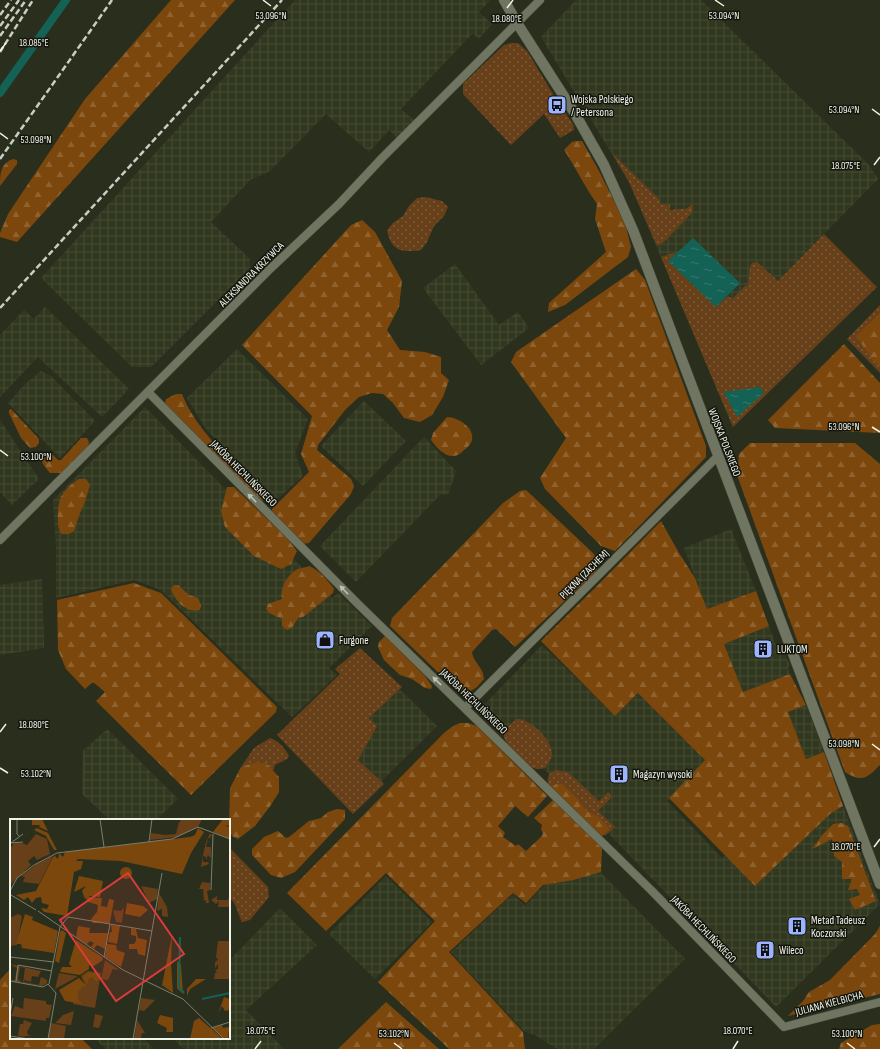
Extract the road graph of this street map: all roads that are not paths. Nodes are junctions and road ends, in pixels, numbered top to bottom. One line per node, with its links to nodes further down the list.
1 (504, 0): 3 (street, WOJSKA POLSKIEGO)
2 (540, 0): 3 (street, ALEKSANDRA KRZYWCA)
3 (517, 23): 4 (street, ALEKSANDRA KRZYWCA); 5 (street, WOJSKA POLSKIEGO)
4 (148, 392): 6 (street, ALEKSANDRA KRZYWCA); 7 (street, JAKÓBA HECHLIŃSKIEGO, one-way to 4)
5 (718, 456): 7 (street, PIĘKNA (ZACHEM)); 8 (street, WOJSKA POLSKIEGO)
6 (0, 540)
7 (465, 708): 10 (street, JAKÓBA HECHLIŃSKIEGO)
8 (880, 884)
9 (880, 1002): 10 (street, JULIANA KIELBICHA)
10 (784, 1026)

